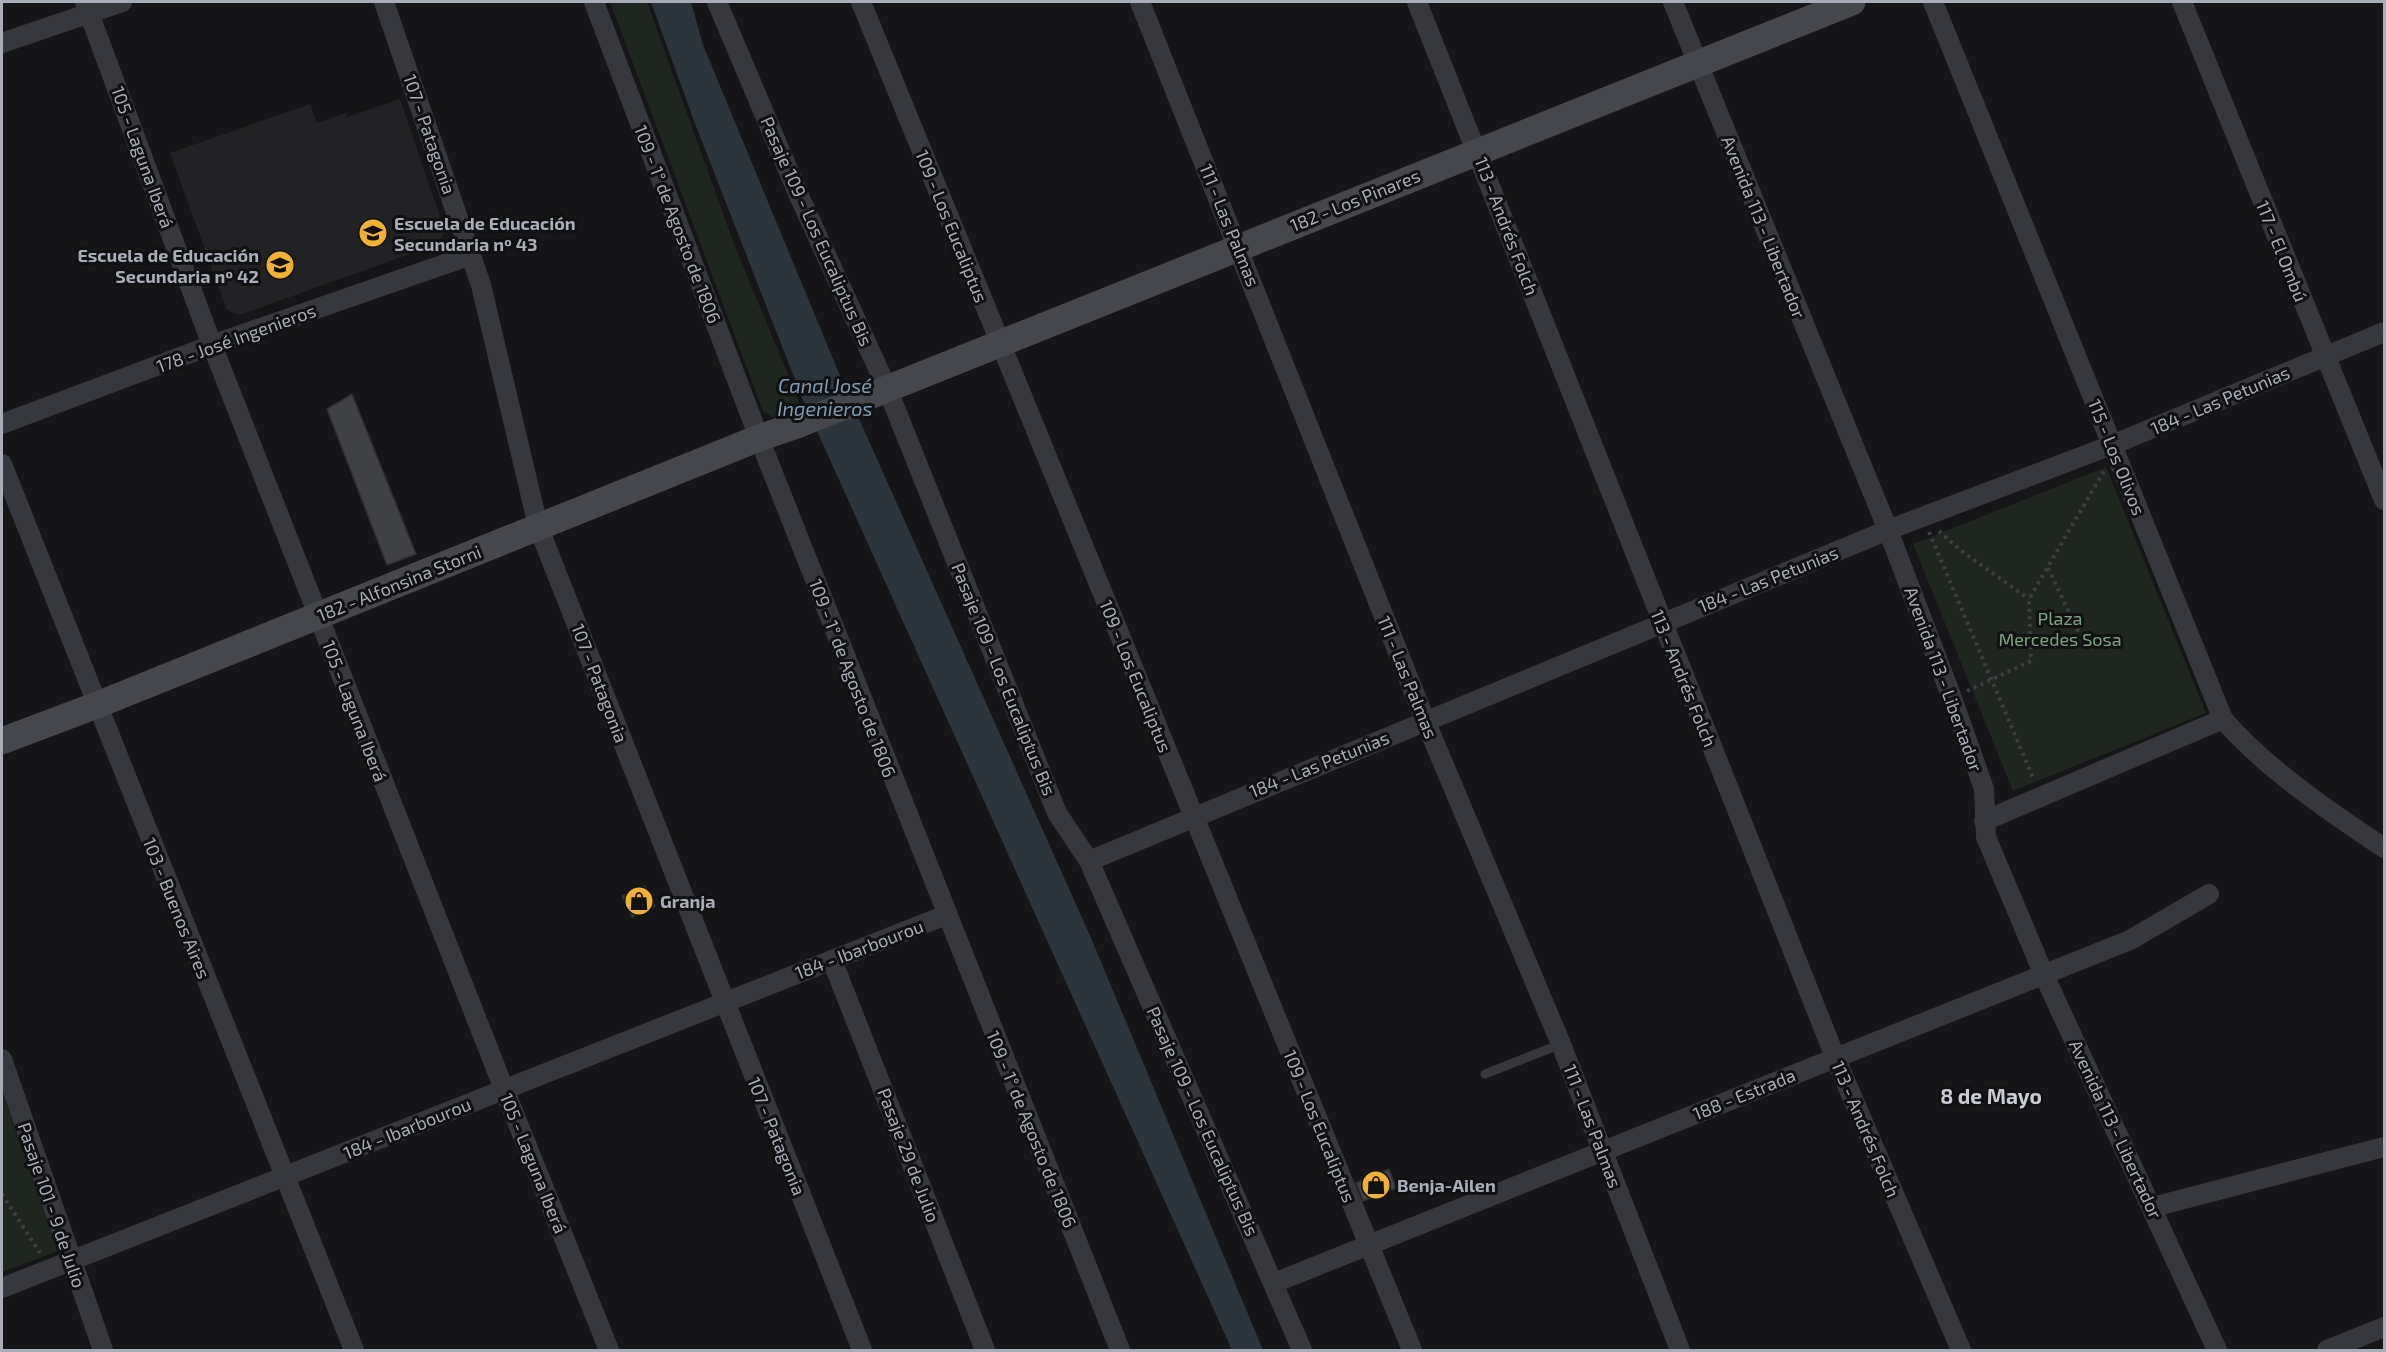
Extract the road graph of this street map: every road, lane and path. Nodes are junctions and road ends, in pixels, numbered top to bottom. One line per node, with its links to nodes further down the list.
1 (122, 2): 12 (street)
2 (384, 2): 17 (street, 107 - Patagonia)
3 (594, 2): 25 (street, 109 - 1° de Agosto de 1806)
4 (717, 2): 22 (street, Pasaje 109 - Los Eucaliptus Bis)
5 (861, 2): 19 (street, 109 - Los Eucaliptus)
6 (1140, 2): 16 (street, 111 - Las Palmas)
7 (1418, 2): 15 (street, 113 - Andrés Folch)
8 (1673, 2): 14 (street, Avenida 113 - Libertador)
9 (1852, 2): 14 (street, 182 - Los Pinares)
10 (1933, 2): 26 (street, 115 - Los Olivos)
11 (2182, 2): 21 (street, 117 - El Ombú)
12 (87, 7): 13 (street); 20 (street, 105 - Laguna Iberá)
13 (2, 43)
14 (1697, 62): 15 (street, 182 - Los Pinares); 31 (street, Avenida 113 - Libertador)
15 (1478, 151): 16 (street, 182 - Los Pinares); 35 (street, 113 - Andrés Folch)
16 (1239, 246): 19 (street, 182 - Los Pinares); 41 (street, 111 - Las Palmas)
17 (471, 255): 20 (street, 178 - José Ingenieros); 30 (street, 107 - Patagonia)
18 (2385, 332): 21 (street, 184 - Las Petunias)
19 (999, 342): 22 (street, 182 - Los Pinares); 44 (street, 109 - Los Eucaliptus)
20 (212, 345): 23 (street, 178 - José Ingenieros); 34 (street, 105 - Laguna Iberá)
21 (2324, 356): 26 (street, 184 - Las Petunias); 28 (street, 117 - El Ombú)
22 (887, 388): 24 (street, 182 - Los Pinares); 47 (street, Pasaje 109 - Los Eucaliptus Bis)
23 (2, 424)
24 (797, 425): 25 (street, 182 - Alfonsina Storni)
25 (759, 438): 30 (street, 182 - Alfonsina Storni); 49 (street, 109 - 1° de Agosto de 1806)
26 (2112, 445): 29 (street, 184 - Las Petunias); 32 (path); 40 (street, 115 - Los Olivos)
27 (2, 464): 39 (street, 103 - Buenos Aires)
28 (2385, 501)
29 (1923, 517): 31 (street, 184 - Las Petunias); 33 (path); 37 (path)
30 (538, 526): 34 (street, 182 - Alfonsina Storni); 52 (street, 107 - Patagonia)
31 (1888, 530): 35 (street, 184 - Las Petunias); 38 (street, Avenida 113 - Libertador)
32 (2048, 568): 33 (path); 36 (path)
33 (2030, 599): 37 (path)
34 (318, 616): 39 (street, 182 - Alfonsina Storni); 57 (street, 105 - Laguna Iberá)
35 (1662, 622): 41 (street, 184 - Las Petunias); 54 (street, 113 - Andrés Folch)
36 (2116, 649)
37 (1992, 680): 38 (path); 43 (path)
38 (1952, 698): 45 (street, Avenida 113 - Libertador)
39 (96, 705): 42 (street, 182 - Alfonsina Storni); 60 (street, 103 - Buenos Aires)
40 (2223, 719): 43 (street); 46 (street, 115 - Los Olivos)
41 (1425, 720): 44 (street, 184 - Las Petunias); 53 (street, 111 - Las Palmas)
42 (2, 741)
43 (2041, 797): 45 (street)
44 (1193, 816): 47 (street, 184 - Las Petunias); 63 (street, 109 - Los Eucaliptus)
45 (1984, 821): 51 (street, Avenida 113 - Libertador)
46 (2385, 849)
47 (1089, 861): 66 (street, Pasaje 109 - Los Eucaliptus Bis)
48 (2209, 894): 51 (street, 188 - Estrada)
49 (946, 915): 50 (street, 184 - Ibarbourou); 74 (street, 109 - 1° de Agosto de 1806)
50 (832, 960): 52 (street, 184 - Ibarbourou); 73 (street, Pasaje 29 de Julio)
51 (2044, 975): 54 (street, 188 - Estrada); 62 (street, Avenida 113 - Libertador)
52 (724, 1001): 57 (street, 184 - Ibarbourou); 72 (street, 107 - Patagonia)
53 (1561, 1044): 56 (lane); 59 (street, 111 - Las Palmas)
54 (1835, 1057): 59 (street, 188 - Estrada); 78 (street, 113 - Andrés Folch)
55 (2, 1059): 64 (street, Pasaje 101 - 9 de Julio)
56 (1485, 1074)
57 (504, 1089): 60 (street, 184 - Ibarbourou); 71 (street, 105 - Laguna Iberá)
58 (2385, 1147): 62 (street)
59 (1603, 1151): 63 (street, 188 - Estrada); 77 (street, 111 - Las Palmas)
60 (285, 1178): 64 (street, 184 - Ibarbourou); 70 (street, 103 - Buenos Aires)
61 (2, 1194): 65 (path)
62 (2153, 1207): 79 (street, Avenida 113 - Libertador)
63 (1370, 1246): 66 (street, 188 - Estrada); 76 (street, 109 - Los Eucaliptus)
64 (71, 1260): 65 (street, 184 - Ibarbourou); 69 (street, Pasaje 101 - 9 de Julio)
65 (50, 1269): 67 (street, 184 - Ibarbourou)
66 (1274, 1283): 75 (street, Pasaje 109 - Los Eucaliptus Bis)
67 (2, 1288)
68 (2385, 1327): 80 (street)
69 (103, 1350)
70 (354, 1350)
71 (609, 1350)
72 (862, 1350)
73 (986, 1350)
74 (1120, 1350)
75 (1302, 1350)
76 (1412, 1350)
77 (1680, 1350)
78 (1961, 1350)
79 (2217, 1350)
80 (2327, 1350)

